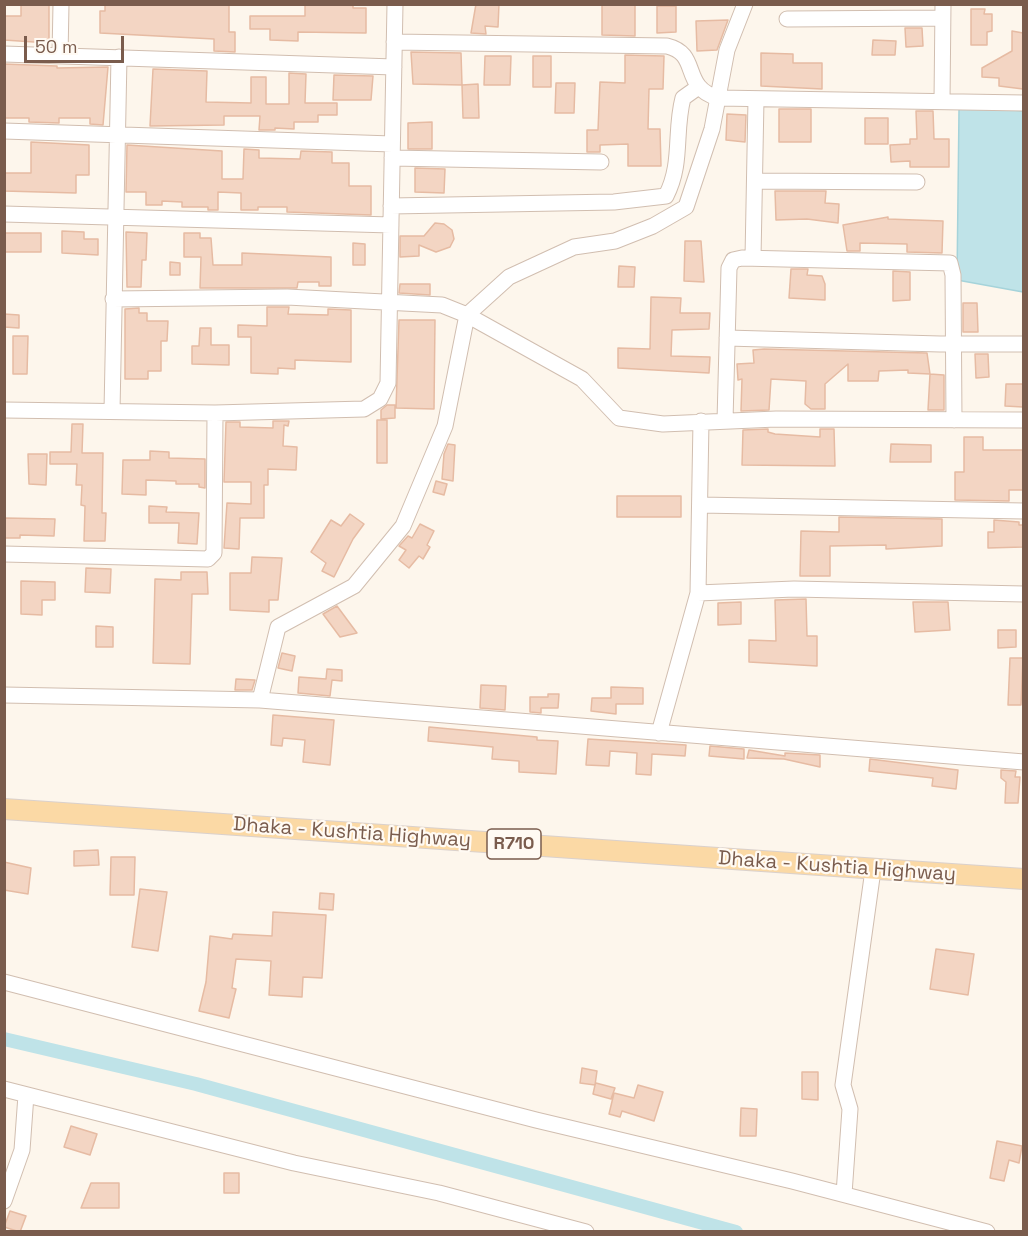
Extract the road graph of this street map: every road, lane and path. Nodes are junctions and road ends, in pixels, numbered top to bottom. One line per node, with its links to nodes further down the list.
1 (61, 4): 8 (street)
2 (395, 4): 6 (street)
3 (745, 4): 12 (street)
4 (943, 11): 5 (street); 14 (street)
5 (787, 19)
6 (394, 42): 10 (street); 11 (street)
7 (4, 54): 8 (street)
8 (60, 56): 9 (street)
9 (119, 57): 10 (street); 17 (street)
10 (394, 67): 18 (street)
11 (697, 88): 12 (street); 22 (street)
12 (718, 98): 13 (street); 29 (street)
13 (756, 99): 14 (street); 20 (street)
14 (942, 101): 15 (street)
15 (1023, 103)
16 (4, 131): 17 (street)
17 (117, 135): 18 (street); 24 (street)
18 (392, 151): 19 (street); 22 (street)
19 (601, 162)
20 (755, 181): 21 (street); 26 (street)
21 (917, 182)
22 (391, 206): 25 (street)
23 (4, 214): 24 (street)
24 (115, 217): 25 (street); 27 (street)
25 (391, 225): 28 (street)
26 (753, 258): 30 (street); 31 (street)
27 (113, 299): 28 (street); 34 (street)
28 (390, 302): 29 (street); 35 (street)
29 (467, 315): 38 (street); 46 (street)
30 (727, 338): 31 (street); 39 (street)
31 (953, 342): 32 (street); 36 (street)
32 (1023, 344)
33 (4, 410): 34 (street)
34 (112, 411): 35 (street)
35 (215, 413): 42 (street)
36 (954, 420): 37 (street); 39 (street)
37 (1023, 420)
38 (701, 421): 39 (street); 40 (street)
39 (725, 421)
40 (700, 505): 41 (street); 43 (street)
41 (1023, 511)
42 (4, 554)
43 (698, 593): 44 (street); 47 (street)
44 (1023, 594)
45 (4, 695): 46 (street)
46 (260, 700): 47 (street)
47 (659, 733): 48 (street)
48 (1023, 762)
49 (4, 809): 50 (main road, Dhaka - Kushtia Highway / R710)
50 (873, 870): 51 (main road, Dhaka - Kushtia Highway / R710); 55 (street)
51 (1023, 879)
52 (4, 982): 55 (street)
53 (4, 1089): 54 (street)
54 (26, 1095): 56 (street); 57 (street)
55 (844, 1194): 58 (street)
56 (4, 1201)
57 (586, 1232)
58 (987, 1232)

